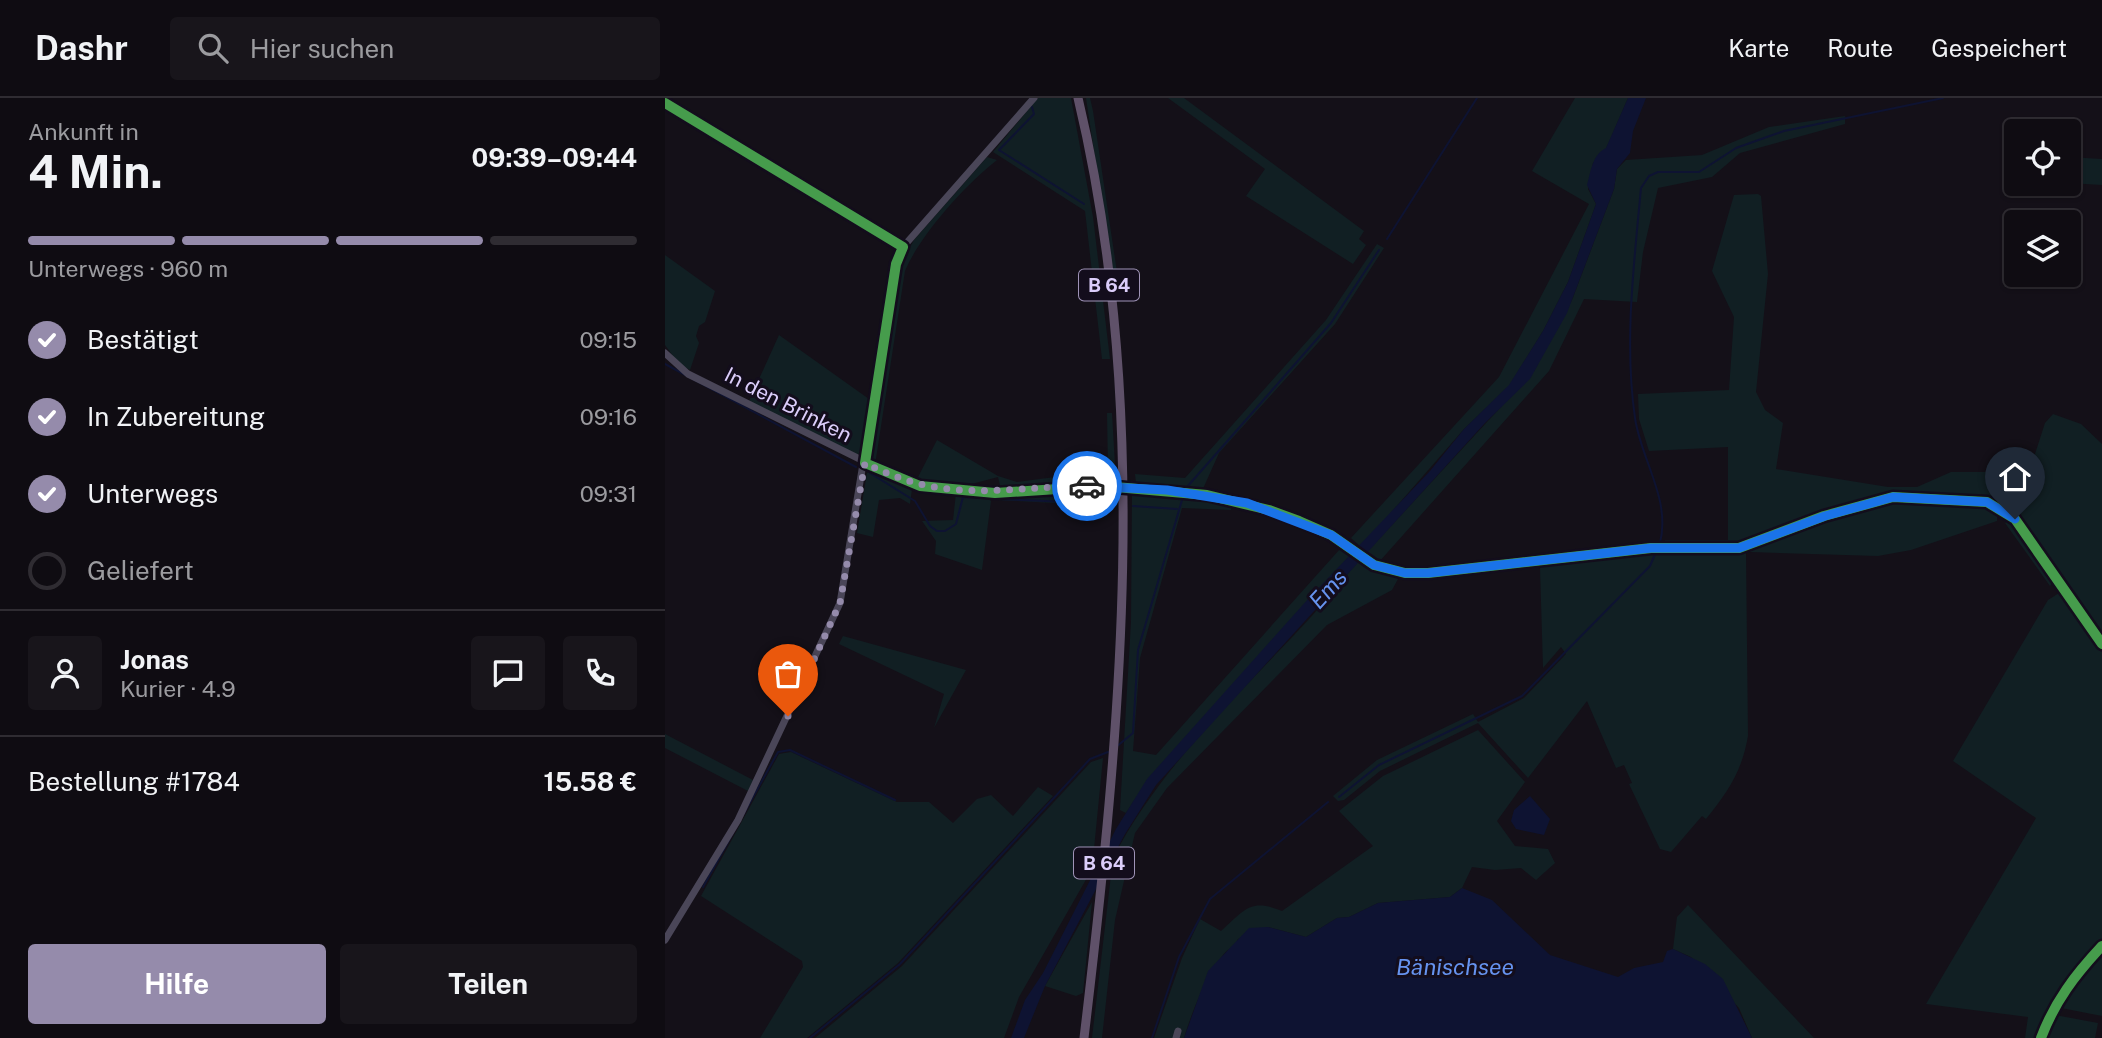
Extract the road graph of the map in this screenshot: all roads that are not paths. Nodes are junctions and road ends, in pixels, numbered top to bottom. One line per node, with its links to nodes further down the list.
1 (1034, 98): 4 (street)
2 (1078, 98): 10 (main road, B 64)
3 (665, 103): 4 (street)
4 (903, 247): 6 (street)
5 (665, 353): 6 (street, In den Brinken)
6 (865, 463): 7 (street, In den Brinken); 8 (street)
7 (2102, 644)
8 (665, 940)
9 (2102, 946): 11 (street)
10 (1084, 1038)
11 (2041, 1038)

